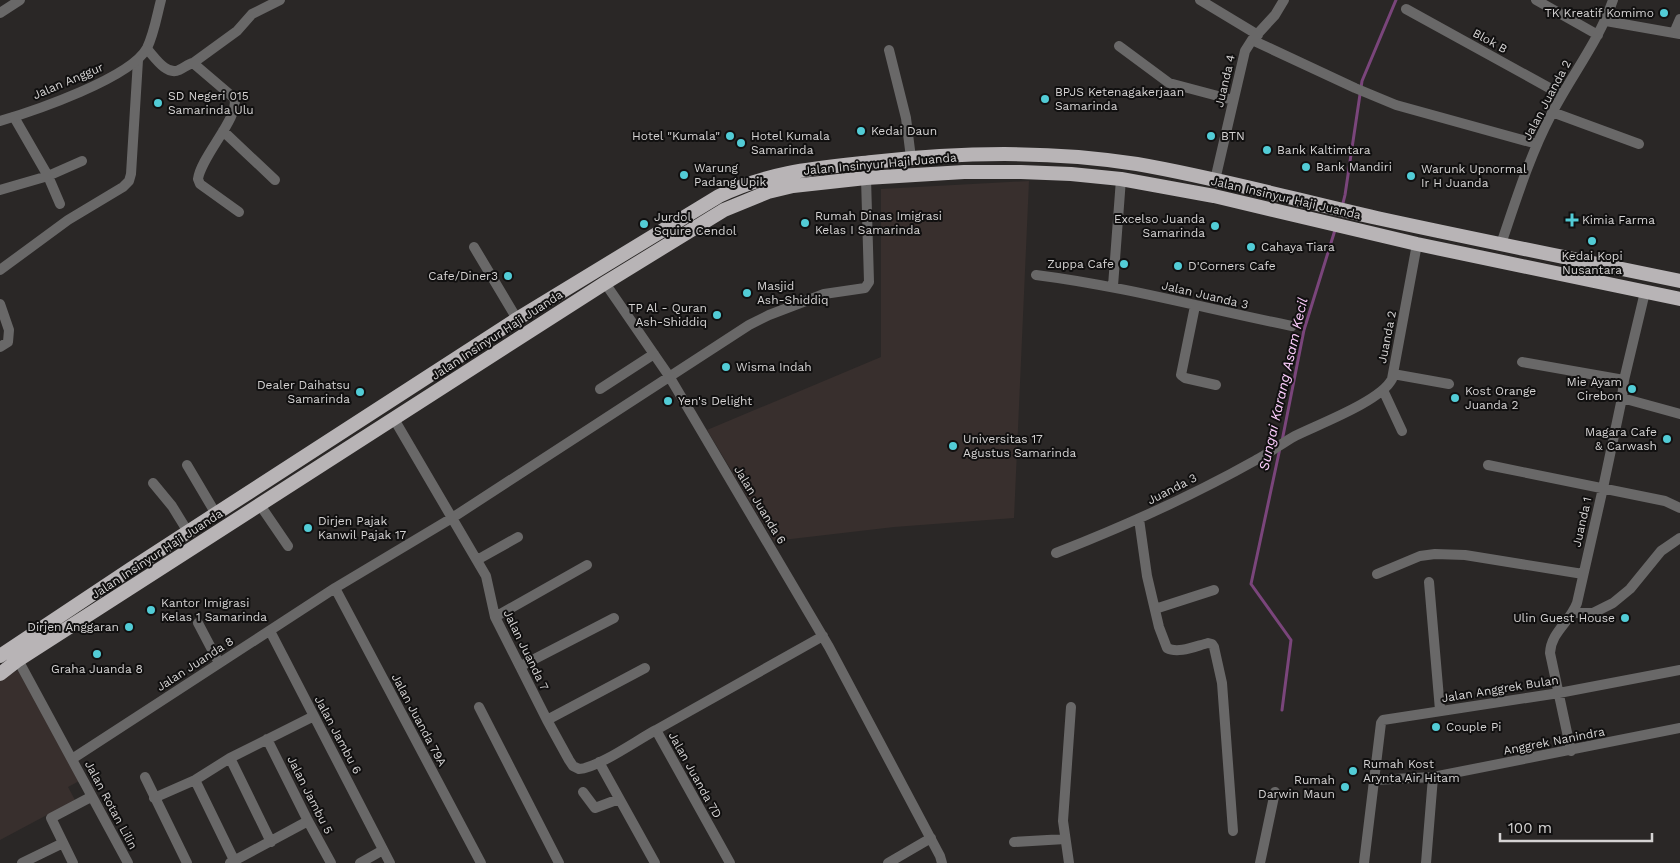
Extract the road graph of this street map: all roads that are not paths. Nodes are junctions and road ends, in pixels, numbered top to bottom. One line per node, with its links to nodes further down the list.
1 (20, 0): 9 (street)
2 (161, 0): 16 (street, Jalan Anggur)
3 (280, 0): 19 (street)
4 (1200, 0): 14 (street)
5 (1284, 0): 14 (street, Juanda 4)
6 (1536, 0): 13 (street)
7 (1613, 0): 11 (street, Jalan Juanda 2)
8 (1406, 9): 20 (street, Blok B)
9 (0, 12)
10 (1680, 19): 12 (street)
11 (1606, 21): 12 (street); 13 (street, Jalan Juanda 2)
12 (1677, 33)
13 (1598, 35): 20 (street, Jalan Juanda 2)
14 (1255, 37): 21 (street, Juanda 4); 26 (street)
15 (1119, 46): 21 (street)
16 (147, 49): 18 (street, Jalan Anggur); 19 (street)
17 (889, 50): 29 (street)
18 (138, 60): 23 (street, Jalan Anggur); 43 (street)
19 (193, 63): 25 (street)
20 (1562, 95): 22 (street, Jalan Juanda 2)
21 (1233, 100): 36 (street, Juanda 4)
22 (1552, 112): 26 (street, Jalan Juanda 2); 27 (street)
23 (14, 117): 24 (street, Jalan Anggur); 32 (street)
24 (0, 121)
25 (223, 131): 35 (street); 39 (street)
26 (1537, 144): 41 (street, Jalan Juanda 2)
27 (1639, 144)
28 (963, 154): 29 (highway, Jalan Insinyur Haji Juanda); 31 (highway); 36 (highway, Jalan Insinyur Haji Juanda)
29 (911, 158): 52 (highway, Jalan Insinyur Haji Juanda)
30 (82, 161): 32 (street)
31 (964, 172): 33 (highway, Jalan Insinyur Haji Juanda); 34 (highway, Jalan Insinyur Haji Juanda)
32 (48, 176): 37 (street); 38 (street)
33 (866, 178): 46 (highway, Jalan Insinyur Haji Juanda); 58 (street)
34 (1121, 179): 40 (highway, Jalan Insinyur Haji Juanda); 47 (street)
35 (275, 180)
36 (1215, 180): 41 (highway, Jalan Insinyur Haji Juanda)
37 (0, 190)
38 (60, 204)
39 (239, 212)
40 (1417, 244): 48 (highway, Jalan Insinyur Haji Juanda); 57 (street, Juanda 2)
41 (1501, 244): 45 (highway, Jalan Insinyur Haji Juanda)
42 (474, 247): 52 (street)
43 (0, 270)
44 (1036, 275): 47 (street, Jalan Juanda 3)
45 (1680, 281)
46 (605, 283): 55 (street, Jalan Juanda 6); 66 (highway, Jalan Insinyur Haji Juanda)
47 (1113, 286): 51 (street, Jalan Juanda 3)
48 (1645, 292): 49 (highway, Jalan Insinyur Haji Juanda); 59 (street, Juanda 1)
49 (1680, 299)
50 (0, 304): 54 (street)
51 (1195, 306): 53 (street, Jalan Juanda 3); 61 (street)
52 (517, 319): 75 (highway, Jalan Insinyur Haji Juanda)
53 (1292, 326)
54 (0, 347)
55 (654, 354): 58 (street, Jalan Juanda 6); 62 (street)
56 (1522, 362): 59 (street)
57 (1393, 374): 60 (street); 63 (street, Juanda 2)
58 (669, 376): 76 (street); 97 (street, Jalan Juanda 6)
59 (1624, 380): 64 (street, Juanda 1)
60 (1449, 384)
61 (1216, 385)
62 (600, 389)
63 (1383, 390): 67 (street); 68 (street, Juanda 2)
64 (1622, 398): 65 (street); 72 (street, Juanda 1)
65 (1680, 414)
66 (394, 419): 73 (highway, Jalan Insinyur Haji Juanda); 76 (street, Jalan Juanda 7)
67 (1402, 431)
68 (1293, 437): 77 (street, Juanda 3)
69 (187, 465): 75 (street)
70 (1488, 465): 72 (street)
71 (152, 483): 78 (street)
72 (1603, 488): 74 (street); 87 (street, Juanda 1)
73 (260, 505): 79 (highway, Jalan Insinyur Haji Juanda); 82 (street)
74 (1680, 508)
75 (214, 516): 78 (highway, Jalan Insinyur Haji Juanda); 79 (street)
76 (452, 518): 84 (street, Jalan Juanda 7); 89 (street, Jalan Juanda 8)
77 (1139, 520): 83 (street, Juanda 3); 91 (street)
78 (188, 532): 98 (highway, Jalan Insinyur Haji Juanda)
79 (219, 532): 98 (highway, Jalan Insinyur Haji Juanda)
80 (518, 537): 84 (street)
81 (1680, 538): 92 (street)
82 (288, 546)
83 (1056, 553)
84 (478, 560): 93 (street, Jalan Juanda 7)
85 (587, 565): 93 (street)
86 (1377, 574): 87 (street)
87 (1584, 574): 92 (street, Juanda 1)
88 (1430, 582): 107 (street)
89 (335, 588): 96 (street, Jalan Juanda 8); 142 (street, Jalan Juanda 79A)
90 (1214, 590): 91 (street)
91 (1155, 609): 127 (street)
92 (1573, 613): 104 (street, Juanda 1)
93 (495, 617): 100 (street, Jalan Juanda 7)
94 (614, 618): 100 (street)
95 (198, 623): 99 (street)
96 (270, 631): 99 (street, Jalan Juanda 8); 108 (street, Jalan Jambu 6)
97 (823, 636): 111 (street); 128 (street, Jalan Juanda 6)
98 (6, 660): 103 (highway, Jalan Insinyur Haji Juanda); 115 (street)
99 (219, 663): 115 (street, Jalan Juanda 8)
100 (521, 666): 109 (street, Jalan Juanda 7)
101 (645, 668): 109 (street)
102 (1680, 670): 104 (street, Jalan Anggrek Bulan)
103 (0, 674)
104 (1559, 693): 107 (street, Jalan Anggrek Bulan); 113 (street, Juanda 1)
105 (479, 707): 143 (street)
106 (1071, 707): 129 (street)
107 (1440, 710): 120 (street, Jalan Anggrek Bulan)
108 (314, 716): 112 (street); 133 (street, Jalan Jambu 6)
109 (547, 720): 116 (street, Jalan Juanda 7)
110 (1680, 728): 113 (street, Anggrek Nanindra)
111 (656, 730): 116 (street, Jalan Juanda 7D); 145 (street, Jalan Juanda 7D)
112 (267, 739): 114 (street); 126 (street, Jalan Jambu 5)
113 (1571, 751): 118 (street, Anggrek Nanindra)
114 (230, 758): 119 (street); 130 (street)
115 (72, 759): 137 (street, Jalan Rotan Lilin)
116 (599, 762): 125 (street)
117 (145, 777): 123 (street)
118 (1433, 777): 120 (street, Anggrek Nanindra); 151 (street)
119 (195, 780): 123 (street); 134 (street)
120 (1374, 780): 150 (street)
121 (583, 792): 125 (street)
122 (1275, 792): 149 (street)
123 (154, 798): 138 (street)
124 (87, 799): 132 (street)
125 (619, 799): 144 (street)
126 (308, 821): 130 (street); 139 (street, Jalan Jambu 5)
127 (1233, 830)
128 (931, 838): 146 (street); 147 (street, Jalan Juanda 6)
129 (1065, 838): 131 (street); 148 (street)
130 (271, 842): 134 (street)
131 (1014, 842)
132 (63, 843): 135 (street); 136 (street)
133 (383, 850): 140 (street); 141 (street, Jalan Jambu 6)
134 (232, 862)
135 (22, 863)
136 (73, 863)
137 (128, 863)
138 (187, 863)
139 (331, 863)
140 (360, 863)
141 (390, 863)
142 (481, 863)
143 (559, 863)
144 (655, 863)
145 (730, 863)
146 (888, 863)
147 (942, 863)
148 (1068, 863)
149 (1260, 863)
150 (1364, 863)
151 (1426, 863)

